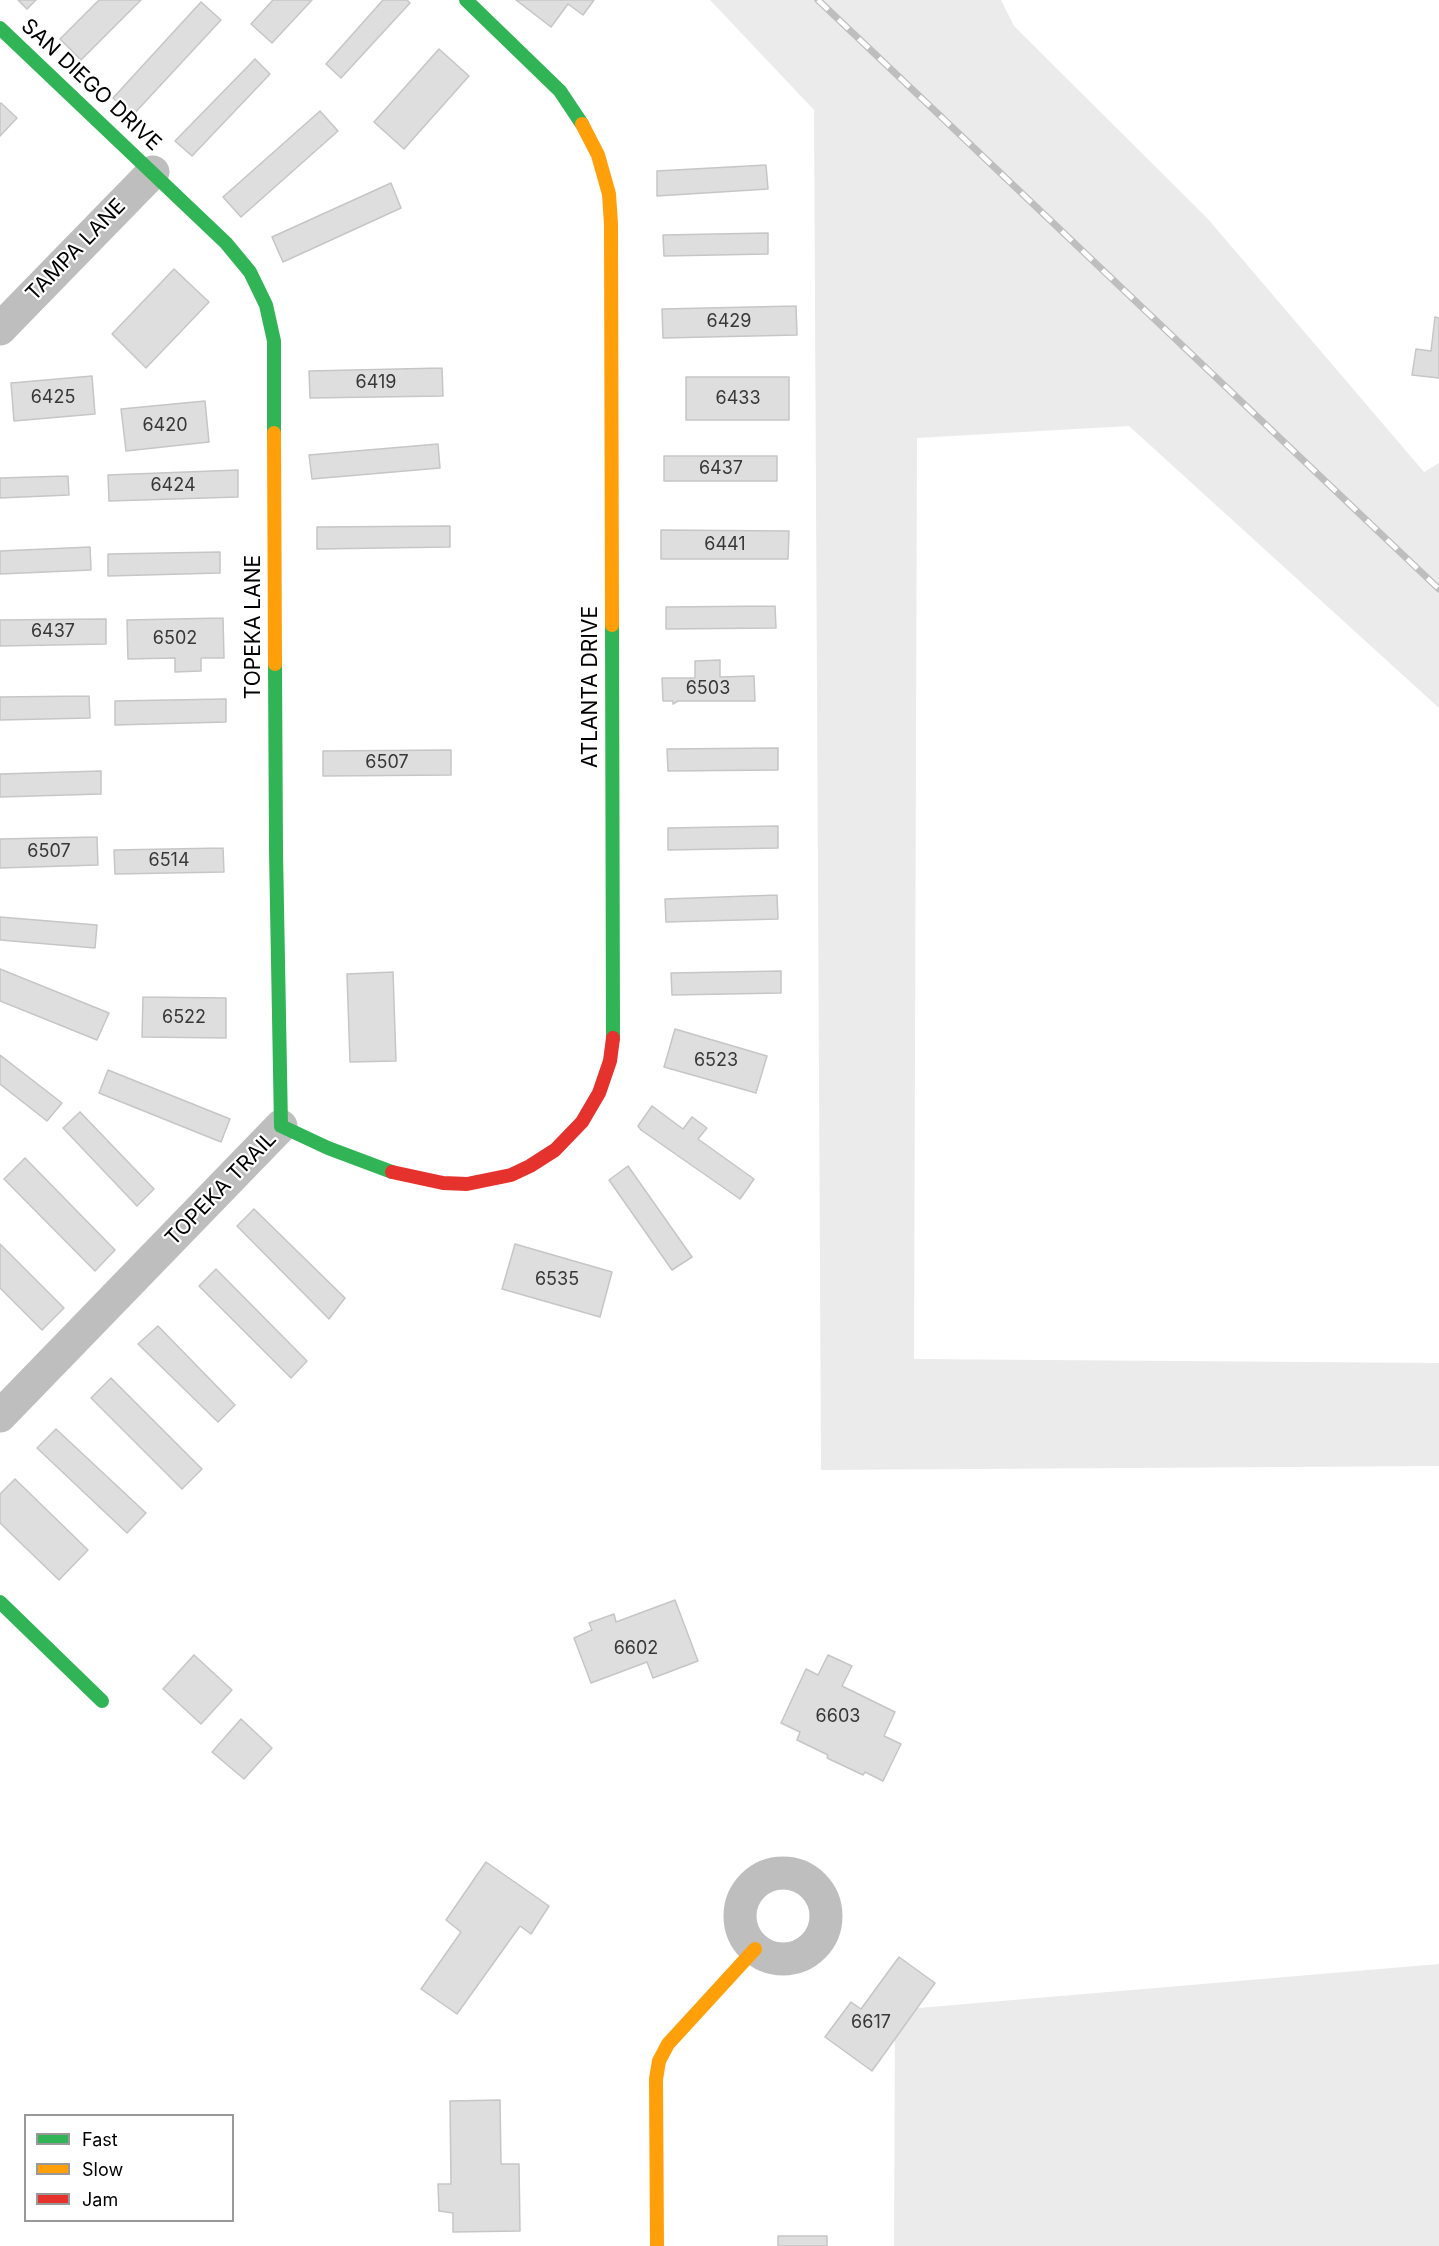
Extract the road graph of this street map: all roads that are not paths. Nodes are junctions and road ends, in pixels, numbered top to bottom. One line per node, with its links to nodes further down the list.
1 (466, 0): 6 (street, ATLANTA DRIVE)
2 (0, 28): 3 (street, SAN DIEGO DRIVE)
3 (153, 172): 4 (street, TAMPA LANE); 5 (street, TOPEKA LANE)
4 (0, 328)
5 (281, 1126): 6 (street, TOPEKA TRAIL); 7 (street, TOPEKA TRAIL)
6 (500, 1179)
7 (0, 1416)
8 (0, 1602): 9 (street)
9 (102, 1701)
10 (755, 1949): 11 (street)
11 (657, 2246)

